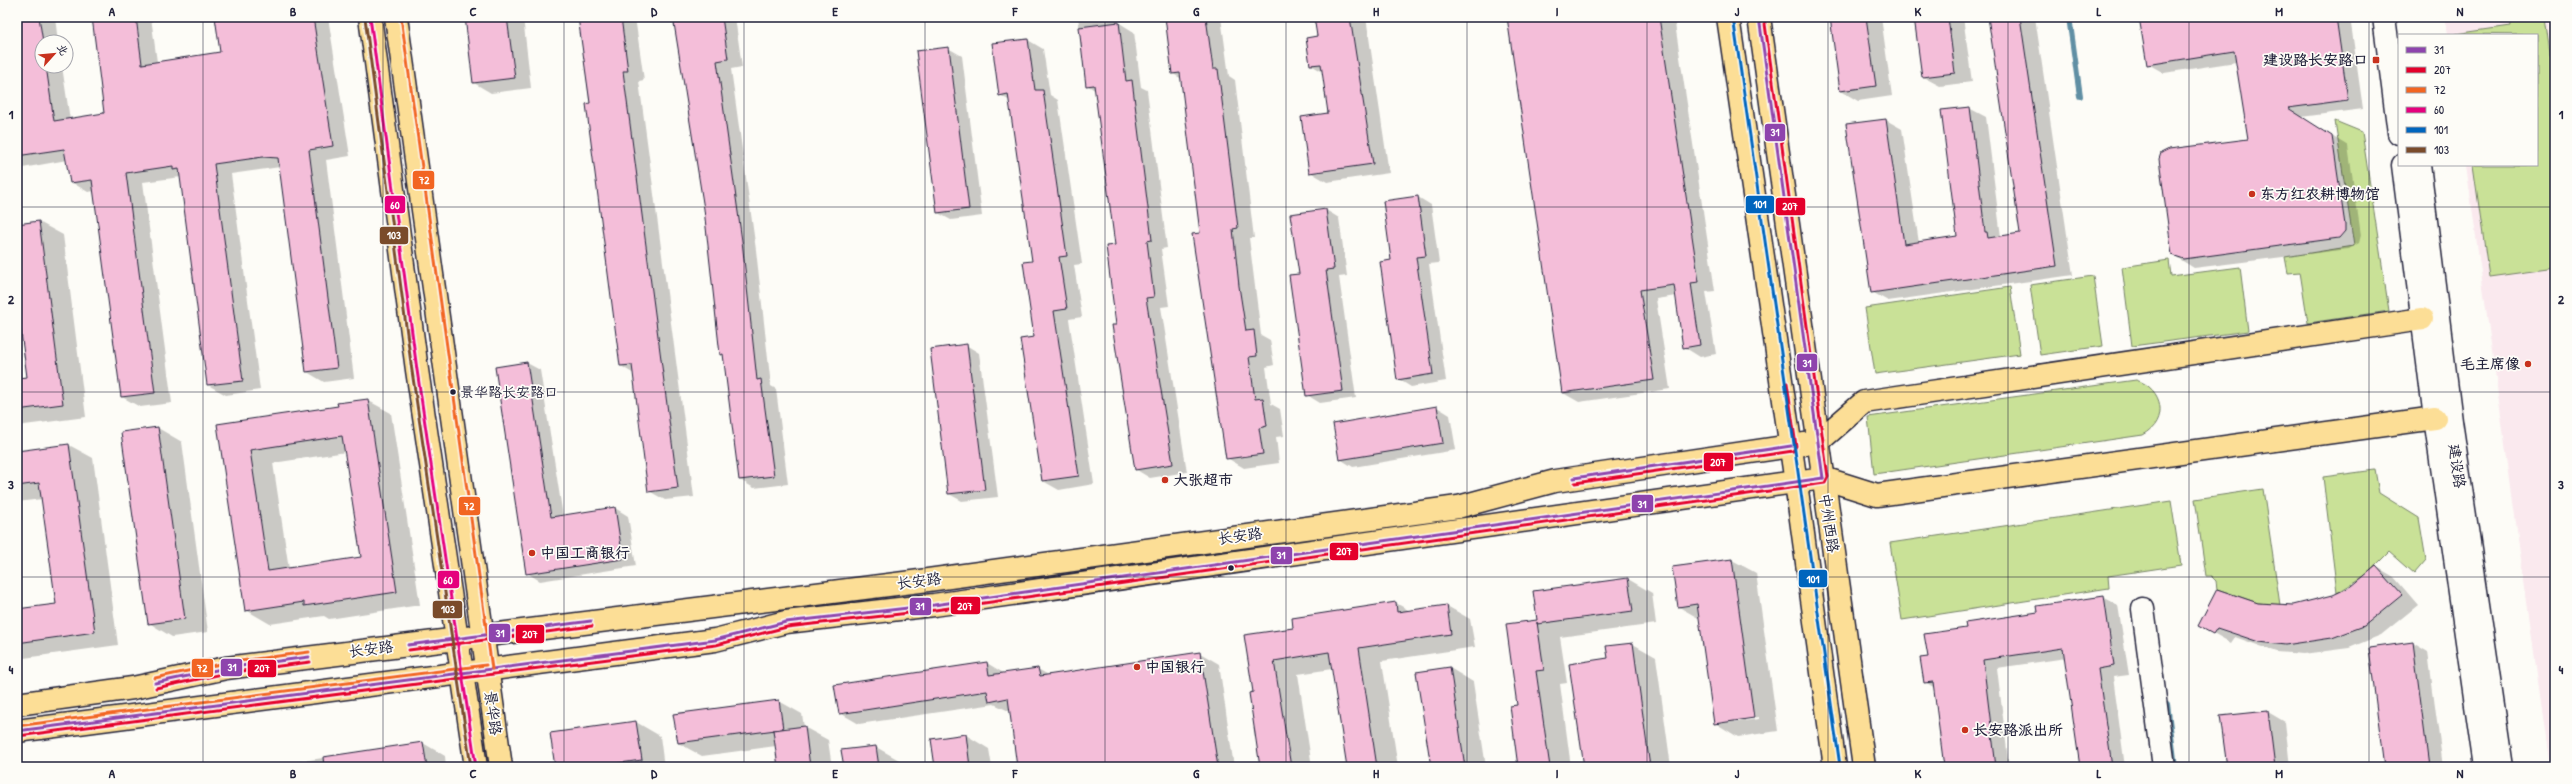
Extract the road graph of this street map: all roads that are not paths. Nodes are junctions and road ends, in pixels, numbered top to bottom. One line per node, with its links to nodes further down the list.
1 (370, 17): 19 (main road, 景华路)
2 (396, 17): 18 (main road, 景华路)
3 (1728, 17): 14 (main road, 中州西路)
4 (1760, 17): 13 (main road, 中州西路)
5 (2384, 17): 8 (street)
6 (2399, 17): 7 (street)
7 (2402, 34)
8 (2398, 125)
9 (2403, 166): 11 (street, 建设路)
10 (2419, 166): 30 (street, 建设路)
11 (2422, 320): 12 (street, 建设路); 13 (main road)
12 (2434, 418): 15 (main road); 29 (street, 建设路)
13 (1818, 442): 14 (main road, 长安路); 15 (main road, 中州西路)
14 (1791, 446): 16 (main road, 中州西路); 18 (main road, 长安路)
15 (1823, 478): 16 (main road, 长安路); 27 (main road, 中州西路)
16 (1796, 483): 20 (main road, 长安路); 26 (main road, 中州西路)
17 (2143, 609): 28 (street)
18 (483, 635): 19 (main road, 长安路); 20 (main road, 景华路)
19 (457, 638): 21 (main road, 景华路); 22 (main road, 长安路)
20 (487, 670): 21 (main road, 长安路); 25 (main road, 景华路)
21 (463, 673): 23 (main road, 长安路); 24 (main road, 景华路)
22 (17, 704)
23 (17, 731)
24 (476, 767)
25 (501, 767)
26 (1835, 767)
27 (1864, 767)
28 (2164, 767)
29 (2485, 767)
30 (2502, 767)

